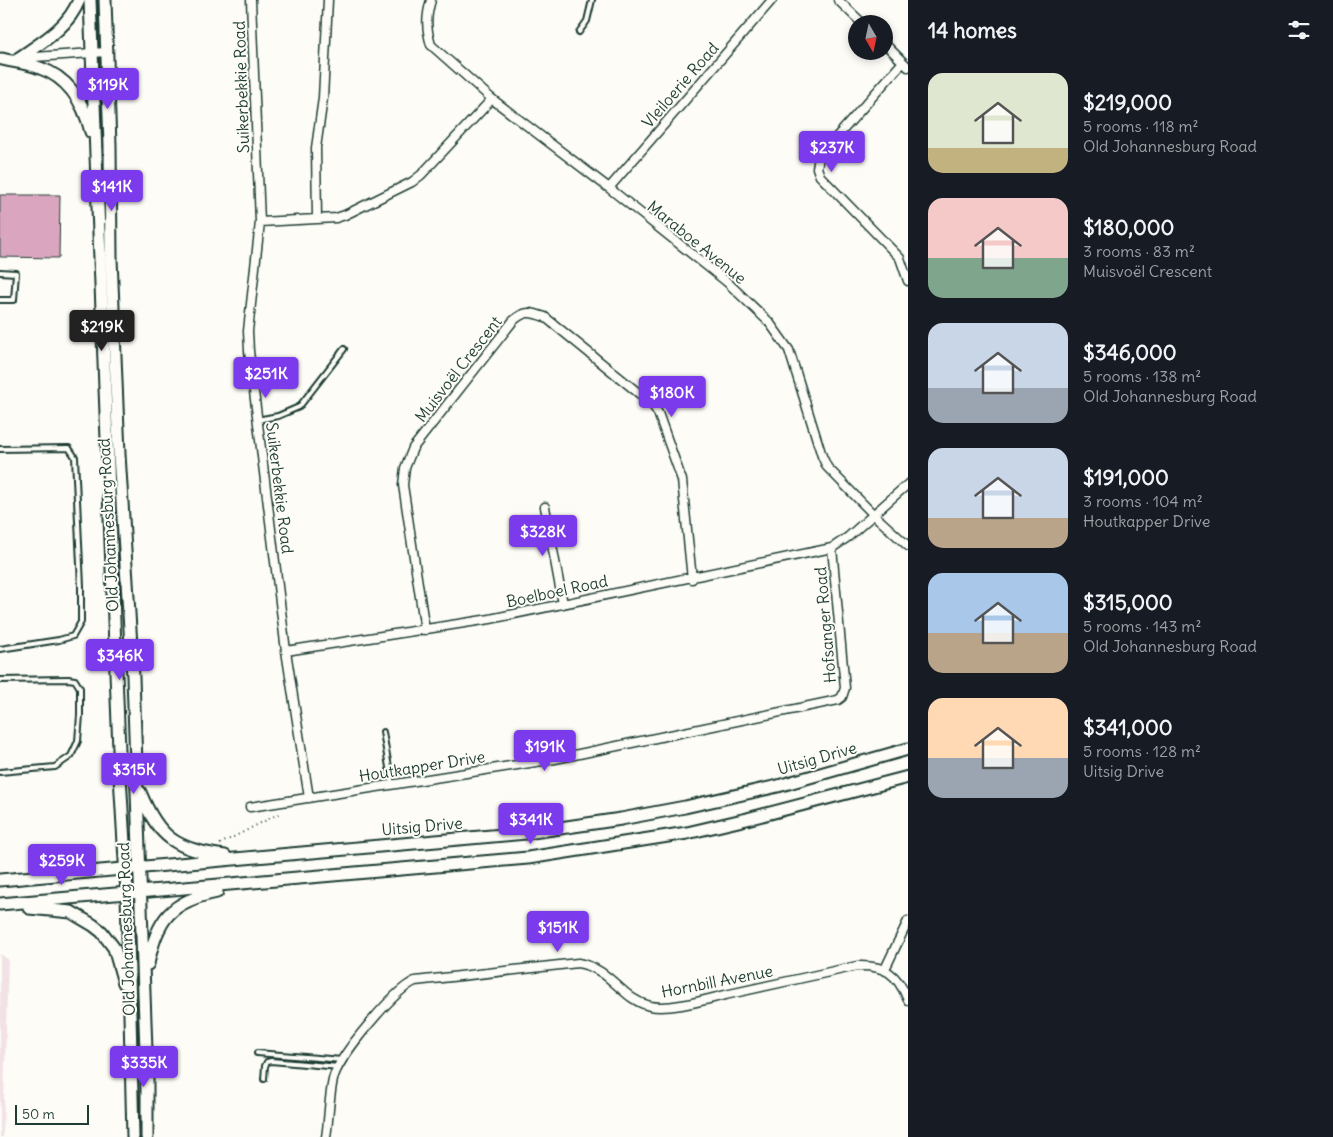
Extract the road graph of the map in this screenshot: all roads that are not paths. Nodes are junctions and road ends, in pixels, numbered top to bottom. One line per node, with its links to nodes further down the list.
1 (80, 0): 15 (main road)
2 (90, 0): 12 (main road, Old Johannesburg Road)
3 (105, 0): 13 (main road, Old Johannesburg Road)
4 (251, 0): 22 (street, Suikerbekkie Road)
5 (328, 0): 21 (street)
6 (431, 0): 18 (street, Maraboe Avenue)
7 (592, 0): 11 (lane)
8 (772, 0): 20 (street, Vleiloerie Road)
9 (838, 0): 10 (street)
10 (854, 15)
11 (579, 32)
12 (92, 52): 13 (street); 15 (street); 19 (main road, Old Johannesburg Road)
13 (106, 52): 46 (main road, Old Johannesburg Road)
14 (893, 52): 17 (street)
15 (19, 58): 16 (street)
16 (1, 59): 19 (main road)
17 (905, 64): 24 (street)
18 (492, 99): 20 (street, Maraboe Avenue); 21 (street)
19 (96, 153): 51 (main road, Old Johannesburg Road)
20 (609, 188): 31 (street, Maraboe Avenue)
21 (317, 219): 22 (street)
22 (260, 222): 27 (street, Suikerbekkie Road)
23 (0, 272): 25 (lane)
24 (908, 281)
25 (0, 300)
26 (344, 350): 27 (lane)
27 (257, 420): 38 (street, Suikerbekkie Road)
28 (0, 449): 37 (lane)
29 (908, 484): 31 (street, Hofsanger Road)
30 (545, 507): 35 (street)
31 (874, 516): 32 (street, Maraboe Avenue); 33 (street, Hofsanger Road)
32 (907, 543)
33 (832, 548): 34 (street, Boelboel Road); 40 (street, Hofsanger Road)
34 (692, 579): 35 (street, Boelboel Road); 36 (street, Muisvoël Crescent)
35 (563, 604): 36 (street, Boelboel Road)
36 (424, 630): 38 (street, Boelboel Road)
37 (0, 649)
38 (286, 651): 47 (street, Suikerbekkie Road)
39 (0, 680): 43 (lane)
40 (833, 702): 45 (street, Houtkapper Drive)
41 (383, 732): 45 (lane)
42 (908, 749): 49 (main road, Uitsig Drive)
43 (0, 772)
44 (908, 777): 53 (main road)
45 (392, 785): 47 (street, Houtkapper Drive)
46 (137, 786): 49 (main road); 50 (main road, Old Johannesburg Road)
47 (309, 798): 48 (street, Houtkapper Drive)
48 (250, 807)
49 (243, 858): 50 (main road, Uitsig Drive)
50 (140, 869): 51 (main road, Uitsig Drive); 54 (main road, Old Johannesburg Road)
51 (125, 870): 52 (main road, Uitsig Drive); 55 (main road, Old Johannesburg Road)
52 (0, 880)
53 (278, 880): 54 (main road); 59 (main road)
54 (141, 893): 55 (main road); 59 (main road, Old Johannesburg Road)
55 (127, 894): 56 (main road); 61 (main road, Old Johannesburg Road)
56 (0, 905): 61 (main road)
57 (908, 921): 58 (street)
58 (885, 969): 60 (street); 63 (street, Hornbill Avenue)
59 (144, 996): 66 (main road, Old Johannesburg Road)
60 (908, 1000)
61 (129, 1002): 65 (main road, Old Johannesburg Road)
62 (257, 1053): 63 (lane)
63 (340, 1064): 64 (lane); 67 (street, Hornbill Avenue)
64 (264, 1079)
65 (133, 1137)
66 (147, 1137)
67 (326, 1137)

